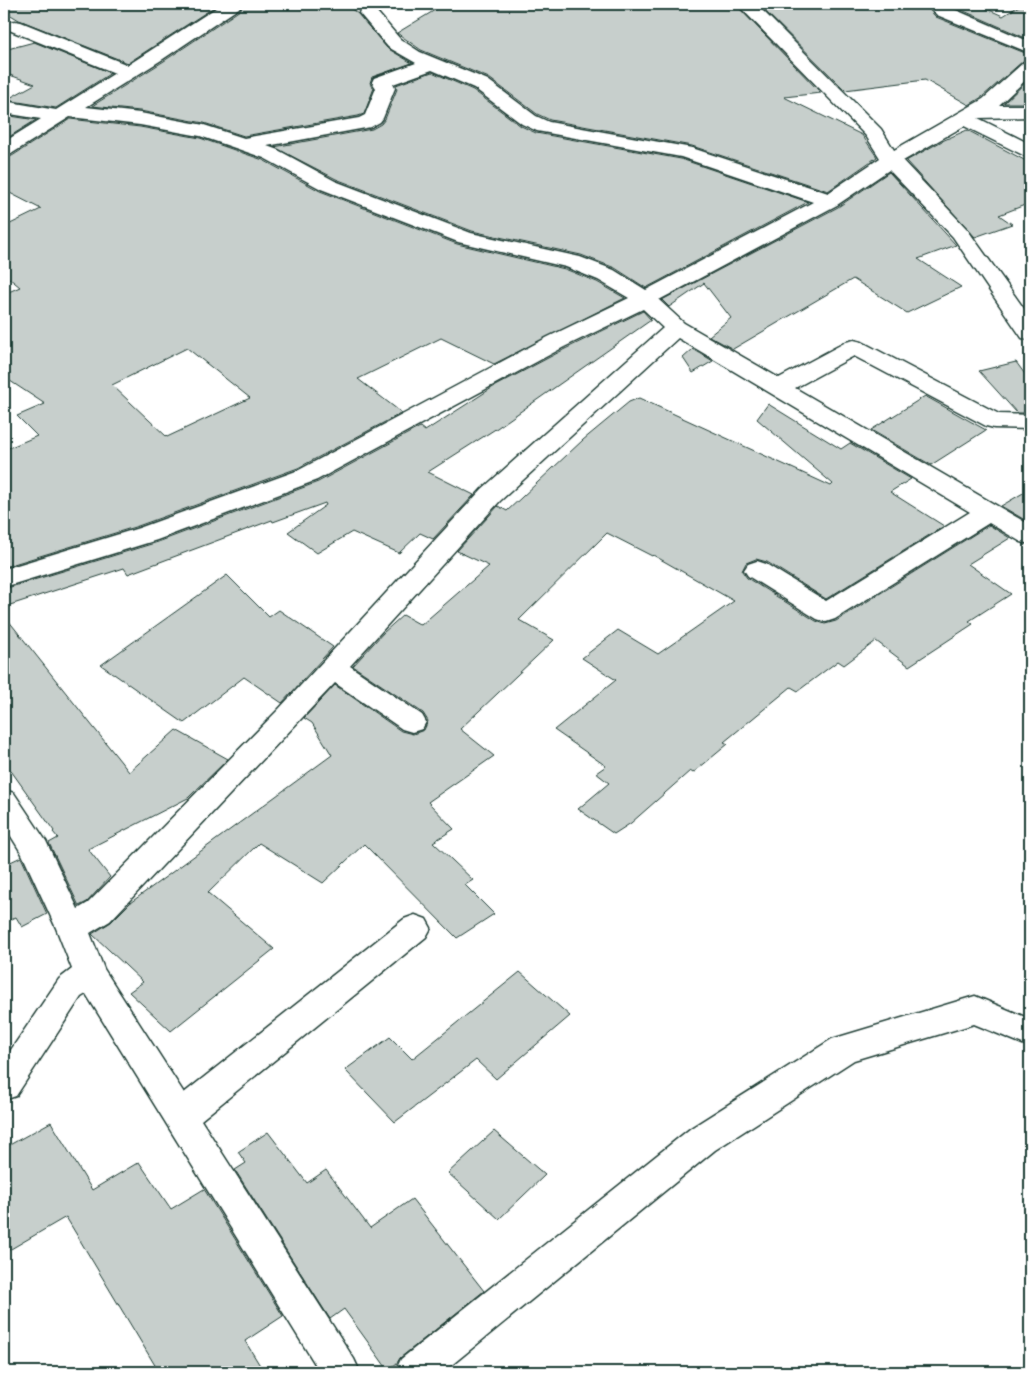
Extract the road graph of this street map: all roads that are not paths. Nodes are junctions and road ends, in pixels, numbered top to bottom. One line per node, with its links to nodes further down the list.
1 (232, 4): 9 (street)
2 (372, 4): 7 (street)
3 (746, 4): 17 (street)
4 (935, 4): 6 (street)
5 (15, 26): 9 (street)
6 (1030, 48)
7 (434, 63): 14 (street); 18 (street)
8 (1030, 66): 13 (street)
9 (129, 72): 12 (street)
10 (4, 107): 12 (street)
11 (1030, 111): 13 (street)
12 (63, 114): 14 (street); 15 (street)
13 (969, 115): 16 (street); 17 (street)
14 (242, 145): 19 (street)
15 (4, 150)
16 (1030, 151)
17 (892, 160): 18 (street); 21 (street)
18 (830, 200): 19 (street)
19 (645, 299): 20 (street); 27 (street)
20 (676, 328): 22 (street); 28 (street)
21 (1030, 333)
22 (778, 388): 23 (street); 24 (street)
23 (1030, 422)
24 (990, 511): 25 (street); 26 (street)
25 (1030, 536)
26 (757, 570)
27 (4, 578)
28 (333, 668): 29 (street); 31 (street)
29 (412, 722)
30 (4, 801): 31 (street)
31 (72, 928): 33 (street)
32 (415, 928): 36 (street)
33 (90, 974): 35 (street); 36 (street)
34 (1030, 1034): 38 (street)
35 (4, 1086)
36 (180, 1116): 37 (street)
37 (341, 1372)
38 (414, 1372)

